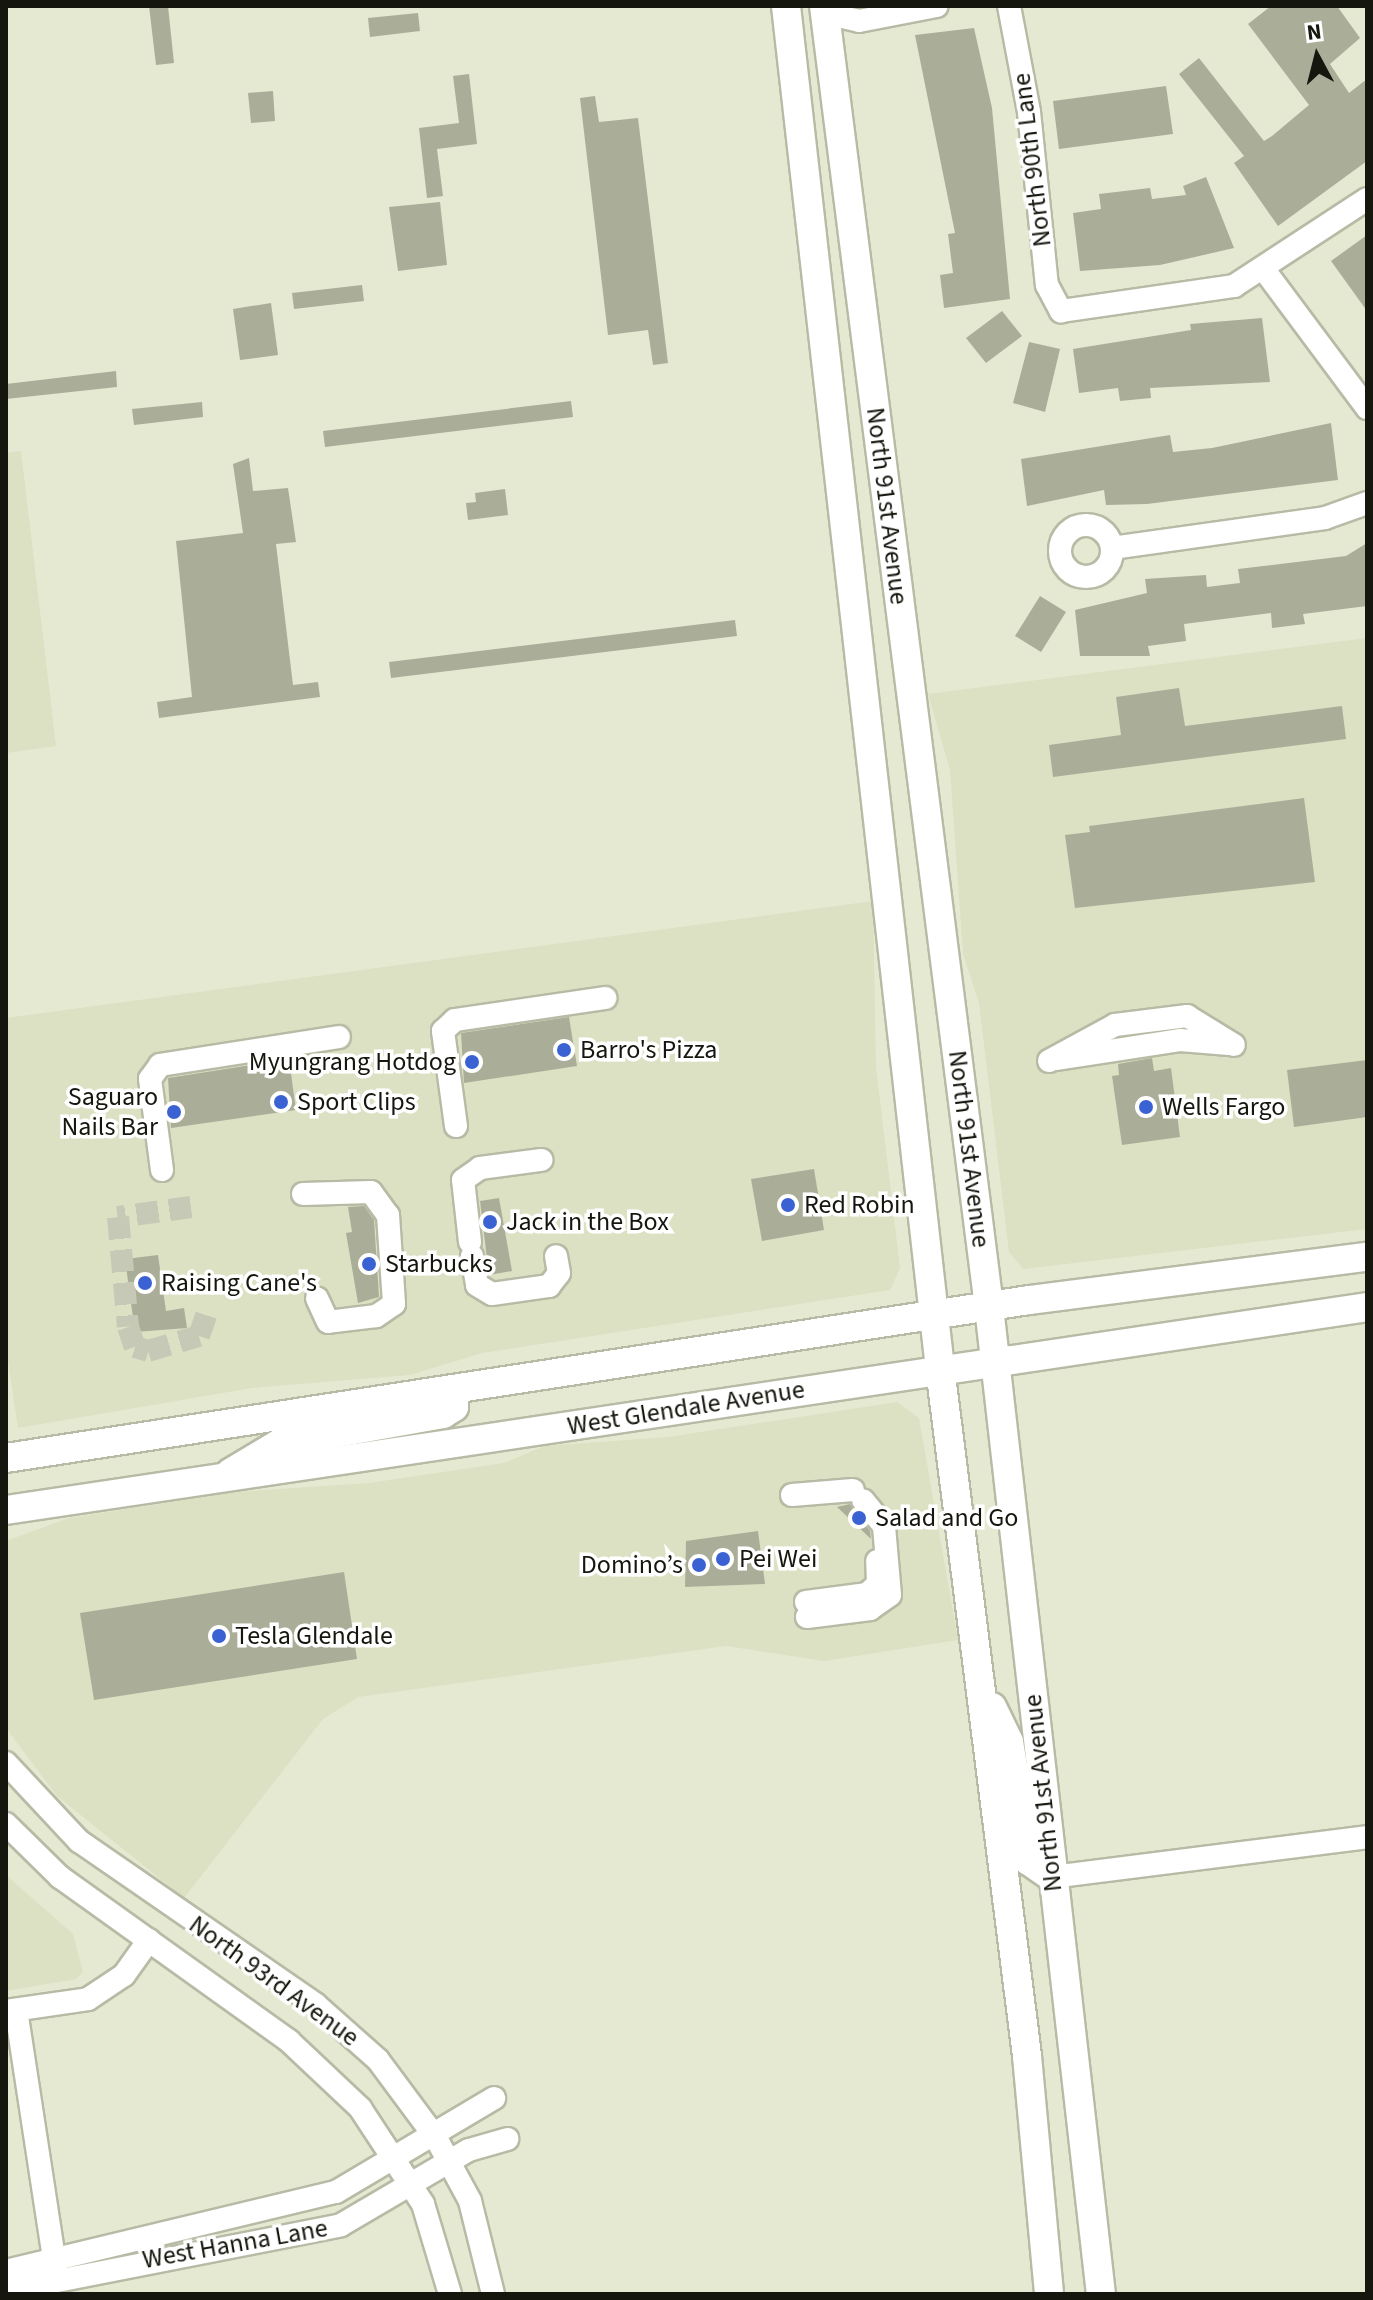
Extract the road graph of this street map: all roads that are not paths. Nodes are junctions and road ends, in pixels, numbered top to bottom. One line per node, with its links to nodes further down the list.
1 (786, 6): 11 (main road, North 91st Avenue)
2 (937, 6): 4 (street)
3 (1009, 6): 6 (street, North 90th Lane)
4 (823, 8): 10 (main road, North 91st Avenue)
5 (1367, 199): 6 (street)
6 (1265, 271): 7 (street)
7 (1367, 408)
8 (1367, 503): 9 (street)
9 (1112, 548)
10 (917, 751): 11 (main road); 22 (main road, North 91st Avenue)
11 (874, 755): 24 (main road, North 91st Avenue)
12 (605, 998): 15 (street)
13 (339, 1037): 17 (street)
14 (1049, 1061): 14 (street)
15 (456, 1126)
16 (541, 1160): 19 (street)
17 (162, 1170)
18 (303, 1194): 21 (street)
19 (556, 1256)
20 (1367, 1257): 22 (main road, West Glendale Avenue)
21 (317, 1298)
22 (989, 1307): 24 (main road, West Glendale Avenue); 25 (main road, North 91st Avenue)
23 (1367, 1307): 25 (main road, West Glendale Avenue)
24 (935, 1315): 26 (main road, North 91st Avenue); 27 (main road, West Glendale Avenue)
25 (995, 1359): 26 (main road, West Glendale Avenue); 37 (main road, North 91st Avenue)
26 (940, 1368): 29 (main road, West Glendale Avenue); 33 (main road, North 91st Avenue)
27 (454, 1390): 28 (main road, West Glendale Avenue); 29 (main road)
28 (6, 1458)
29 (222, 1478): 31 (main road, West Glendale Avenue)
30 (792, 1495): 32 (street)
31 (6, 1510)
32 (807, 1610)
33 (981, 1684): 37 (main road); 48 (main road, North 91st Avenue)
34 (6, 1763): 41 (street, North 93rd Avenue)
35 (6, 1824): 38 (street, North 93rd Avenue)
36 (1367, 1837): 37 (street)
37 (1052, 1877): 52 (main road, North 91st Avenue)
38 (149, 1940): 39 (street); 43 (street, North 93rd Avenue)
39 (11, 2011): 47 (street)
40 (494, 2098): 41 (street, West Hanna Lane)
41 (436, 2138): 43 (street, West Hanna Lane); 44 (street, North 93rd Avenue)
42 (507, 2139): 44 (street, West Hanna Lane)
43 (398, 2160): 45 (street, North 93rd Avenue); 47 (street, West Hanna Lane)
44 (452, 2165): 45 (street, West Hanna Lane); 51 (street, North 93rd Avenue)
45 (414, 2187): 47 (street, West Hanna Lane); 50 (street, North 93rd Avenue)
46 (6, 2271): 47 (street, West Hanna Lane)
47 (58, 2280): 49 (street, West Hanna Lane)
48 (1051, 2286)
49 (6, 2291)
50 (450, 2294)
51 (493, 2294)
52 (1101, 2294)

